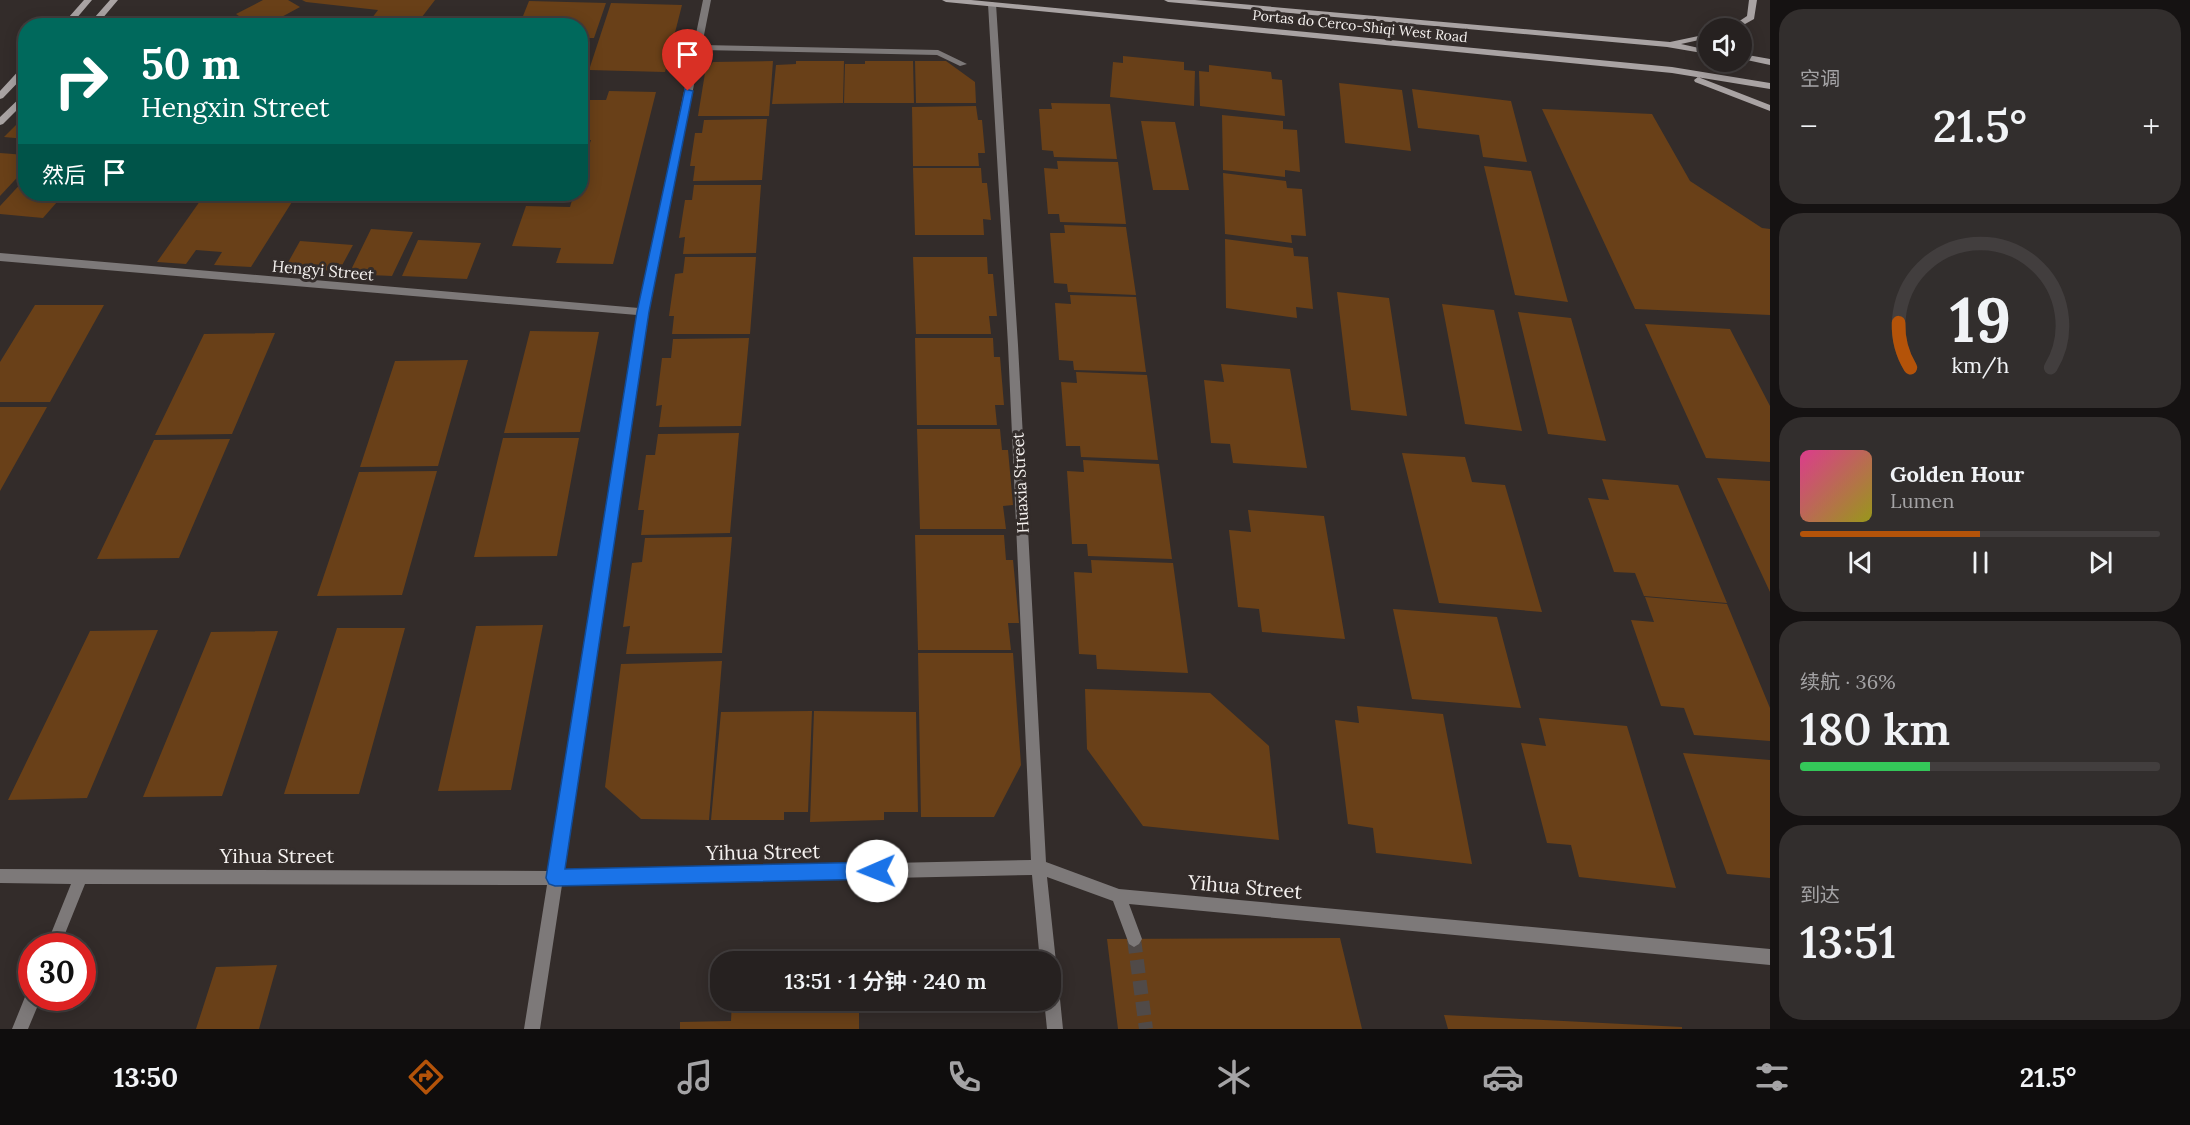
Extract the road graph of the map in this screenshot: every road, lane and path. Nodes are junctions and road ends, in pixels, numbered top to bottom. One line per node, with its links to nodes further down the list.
1 (88, 0): 8 (main road)
2 (114, 0): 9 (main road)
3 (707, 0): 13 (street)
4 (946, 0): 7 (main road, Portas do Cerco-Shiqi West Road)
5 (1168, 0): 12 (main road, Portas do Cerco-Shiqi West Road)
6 (1753, 0): 10 (main road)
7 (992, 4): 18 (main road, Portas do Cerco-Shiqi West Road); 27 (street, Huaxia Street)
8 (72, 18)
9 (97, 18)
10 (1749, 18)
11 (1698, 38): 12 (main road)
12 (1666, 44): 14 (main road, Portas do Cerco-Shiqi West Road)
13 (697, 47): 17 (street); 26 (street)
14 (1698, 50)
15 (1752, 59): 16 (main road)
16 (1770, 62)
17 (963, 64)
18 (1672, 70): 20 (main road, Portas do Cerco-Shiqi West Road); 23 (main road)
19 (18, 77): 21 (main road)
20 (1770, 86)
21 (0, 96)
22 (18, 103): 24 (main road)
23 (1770, 108)
24 (0, 122)
25 (0, 257): 26 (street, Hengyi Street)
26 (643, 312): 30 (street)
27 (1039, 867): 30 (street, Yihua Street); 31 (street, Yihua Street); 34 (street, Huaxia Street)
28 (0, 876): 29 (street, Yihua Street)
29 (81, 876): 30 (street, Yihua Street); 32 (street)
30 (555, 878): 39 (street)
31 (1119, 896): 33 (street); 35 (street, Yihua Street)
32 (58, 933)
33 (1134, 939)
34 (1047, 951)
35 (1770, 957)
36 (28, 1011): 38 (street)
37 (1053, 1011): 40 (street)
38 (20, 1029)
39 (532, 1029)
40 (1055, 1029)

